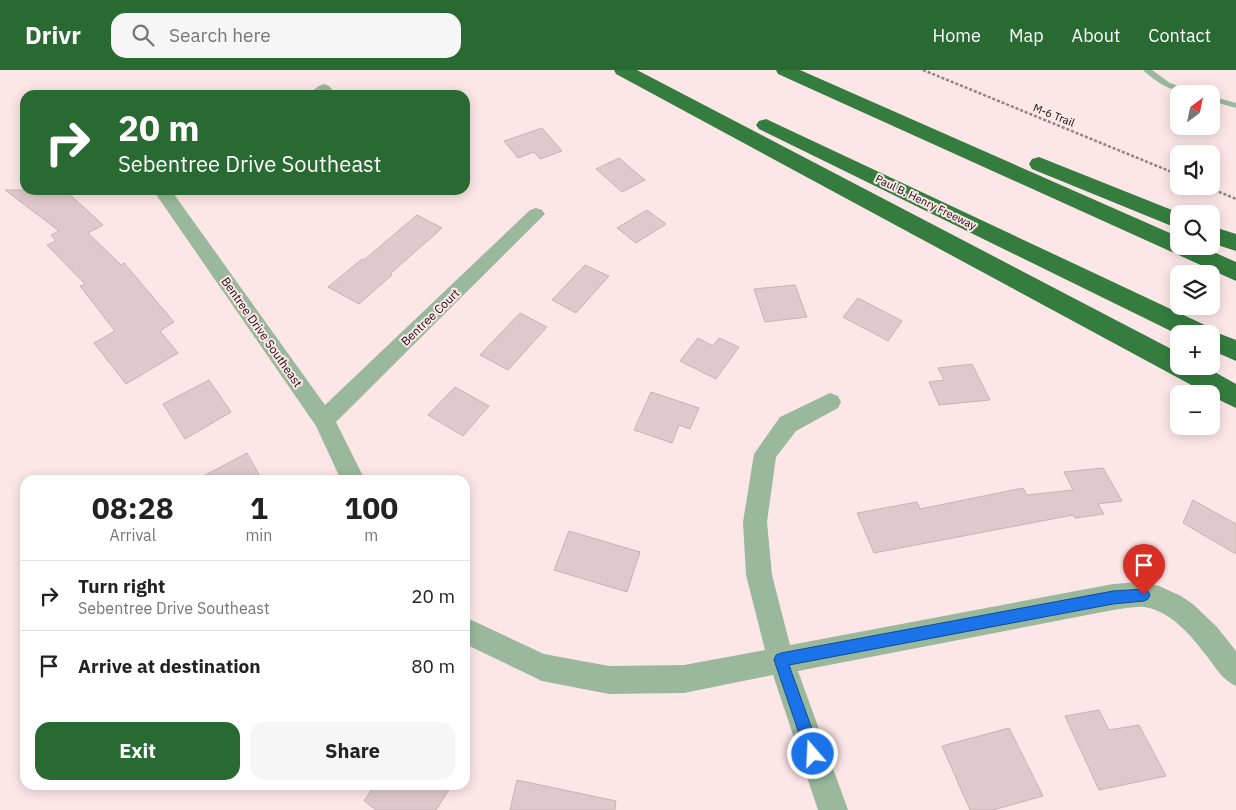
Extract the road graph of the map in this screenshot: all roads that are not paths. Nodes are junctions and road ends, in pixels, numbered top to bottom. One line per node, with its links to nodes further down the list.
1 (623, 70): 18 (highway)
2 (652, 70): 15 (highway, Paul B. Henry Freeway)
3 (785, 70): 14 (highway)
4 (814, 70): 11 (highway)
5 (1147, 70): 6 (lane)
6 (1170, 86)
7 (1220, 101): 8 (lane)
8 (1236, 106)
9 (170, 195): 22 (street, Bentree Drive Southeast)
10 (536, 214): 22 (street, Bentree Court)
11 (1170, 217)
12 (1220, 237): 13 (highway)
13 (1236, 243)
14 (1236, 272)
15 (1181, 325)
16 (1220, 343): 17 (highway)
17 (1236, 351)
18 (1170, 361)
19 (1196, 375): 20 (highway)
20 (1236, 397)
21 (830, 402): 25 (street)
22 (324, 420): 23 (street, Bentree Drive Southeast)
23 (351, 475)
24 (470, 632): 25 (street)
25 (781, 660): 26 (street); 27 (street)
26 (1236, 672)
27 (833, 810)

